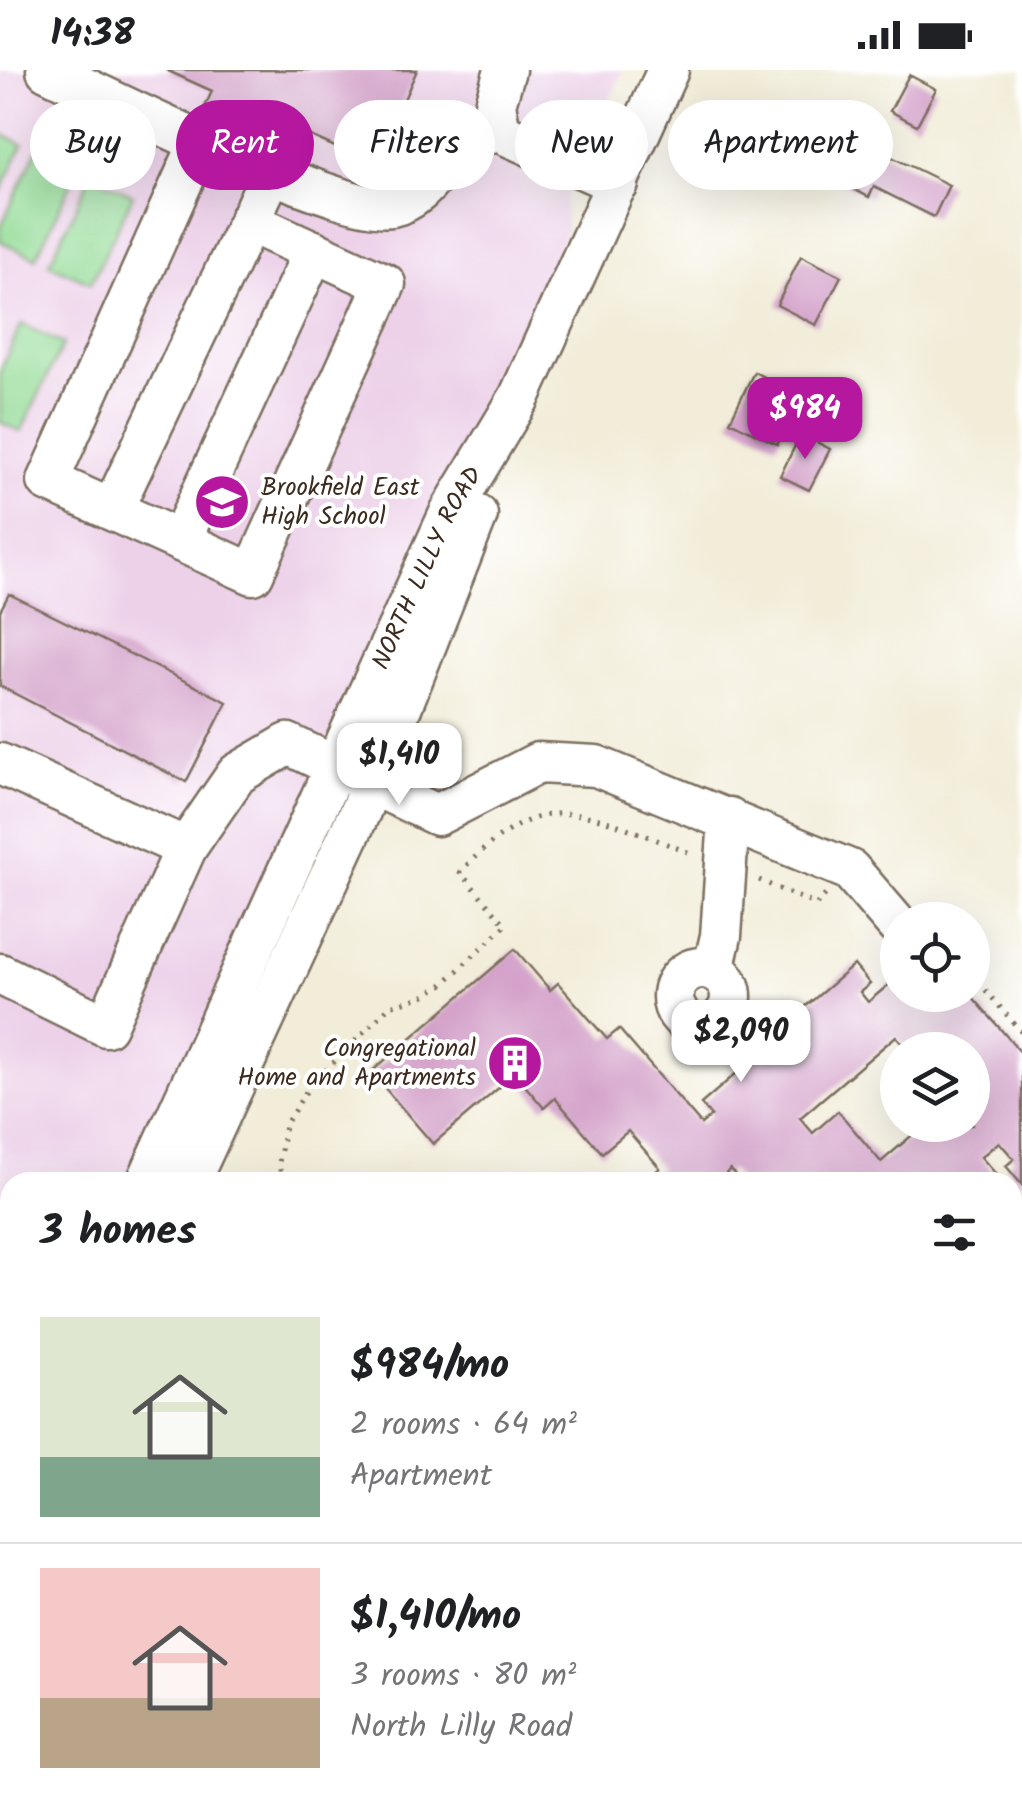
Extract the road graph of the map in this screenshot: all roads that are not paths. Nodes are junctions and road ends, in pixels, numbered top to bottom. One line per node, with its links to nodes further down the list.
1 (47, 70): 5 (street)
2 (505, 70): 6 (street)
3 (668, 70): 4 (street, NORTH LILLY ROAD)
4 (648, 116)
5 (176, 131)
6 (500, 132): 7 (street); 8 (street)
7 (515, 139)
8 (314, 186)
9 (178, 190): 14 (street)
10 (263, 190): 12 (street)
11 (615, 190): 17 (street, NORTH LILLY ROAD)
12 (251, 216): 13 (street); 14 (street)
13 (314, 252): 15 (street); 15 (street)
14 (112, 510): 15 (street)
15 (180, 541)
16 (0, 764): 19 (street)
17 (354, 773): 18 (street); 19 (street); 23 (street, NORTH LILLY ROAD); 24 (street, NORTH LILLY ROAD)
18 (729, 818): 20 (street); 21 (street)
19 (186, 848): 22 (street)
20 (880, 905)
21 (713, 970)
22 (0, 974)
23 (152, 1172)
24 (193, 1172)

